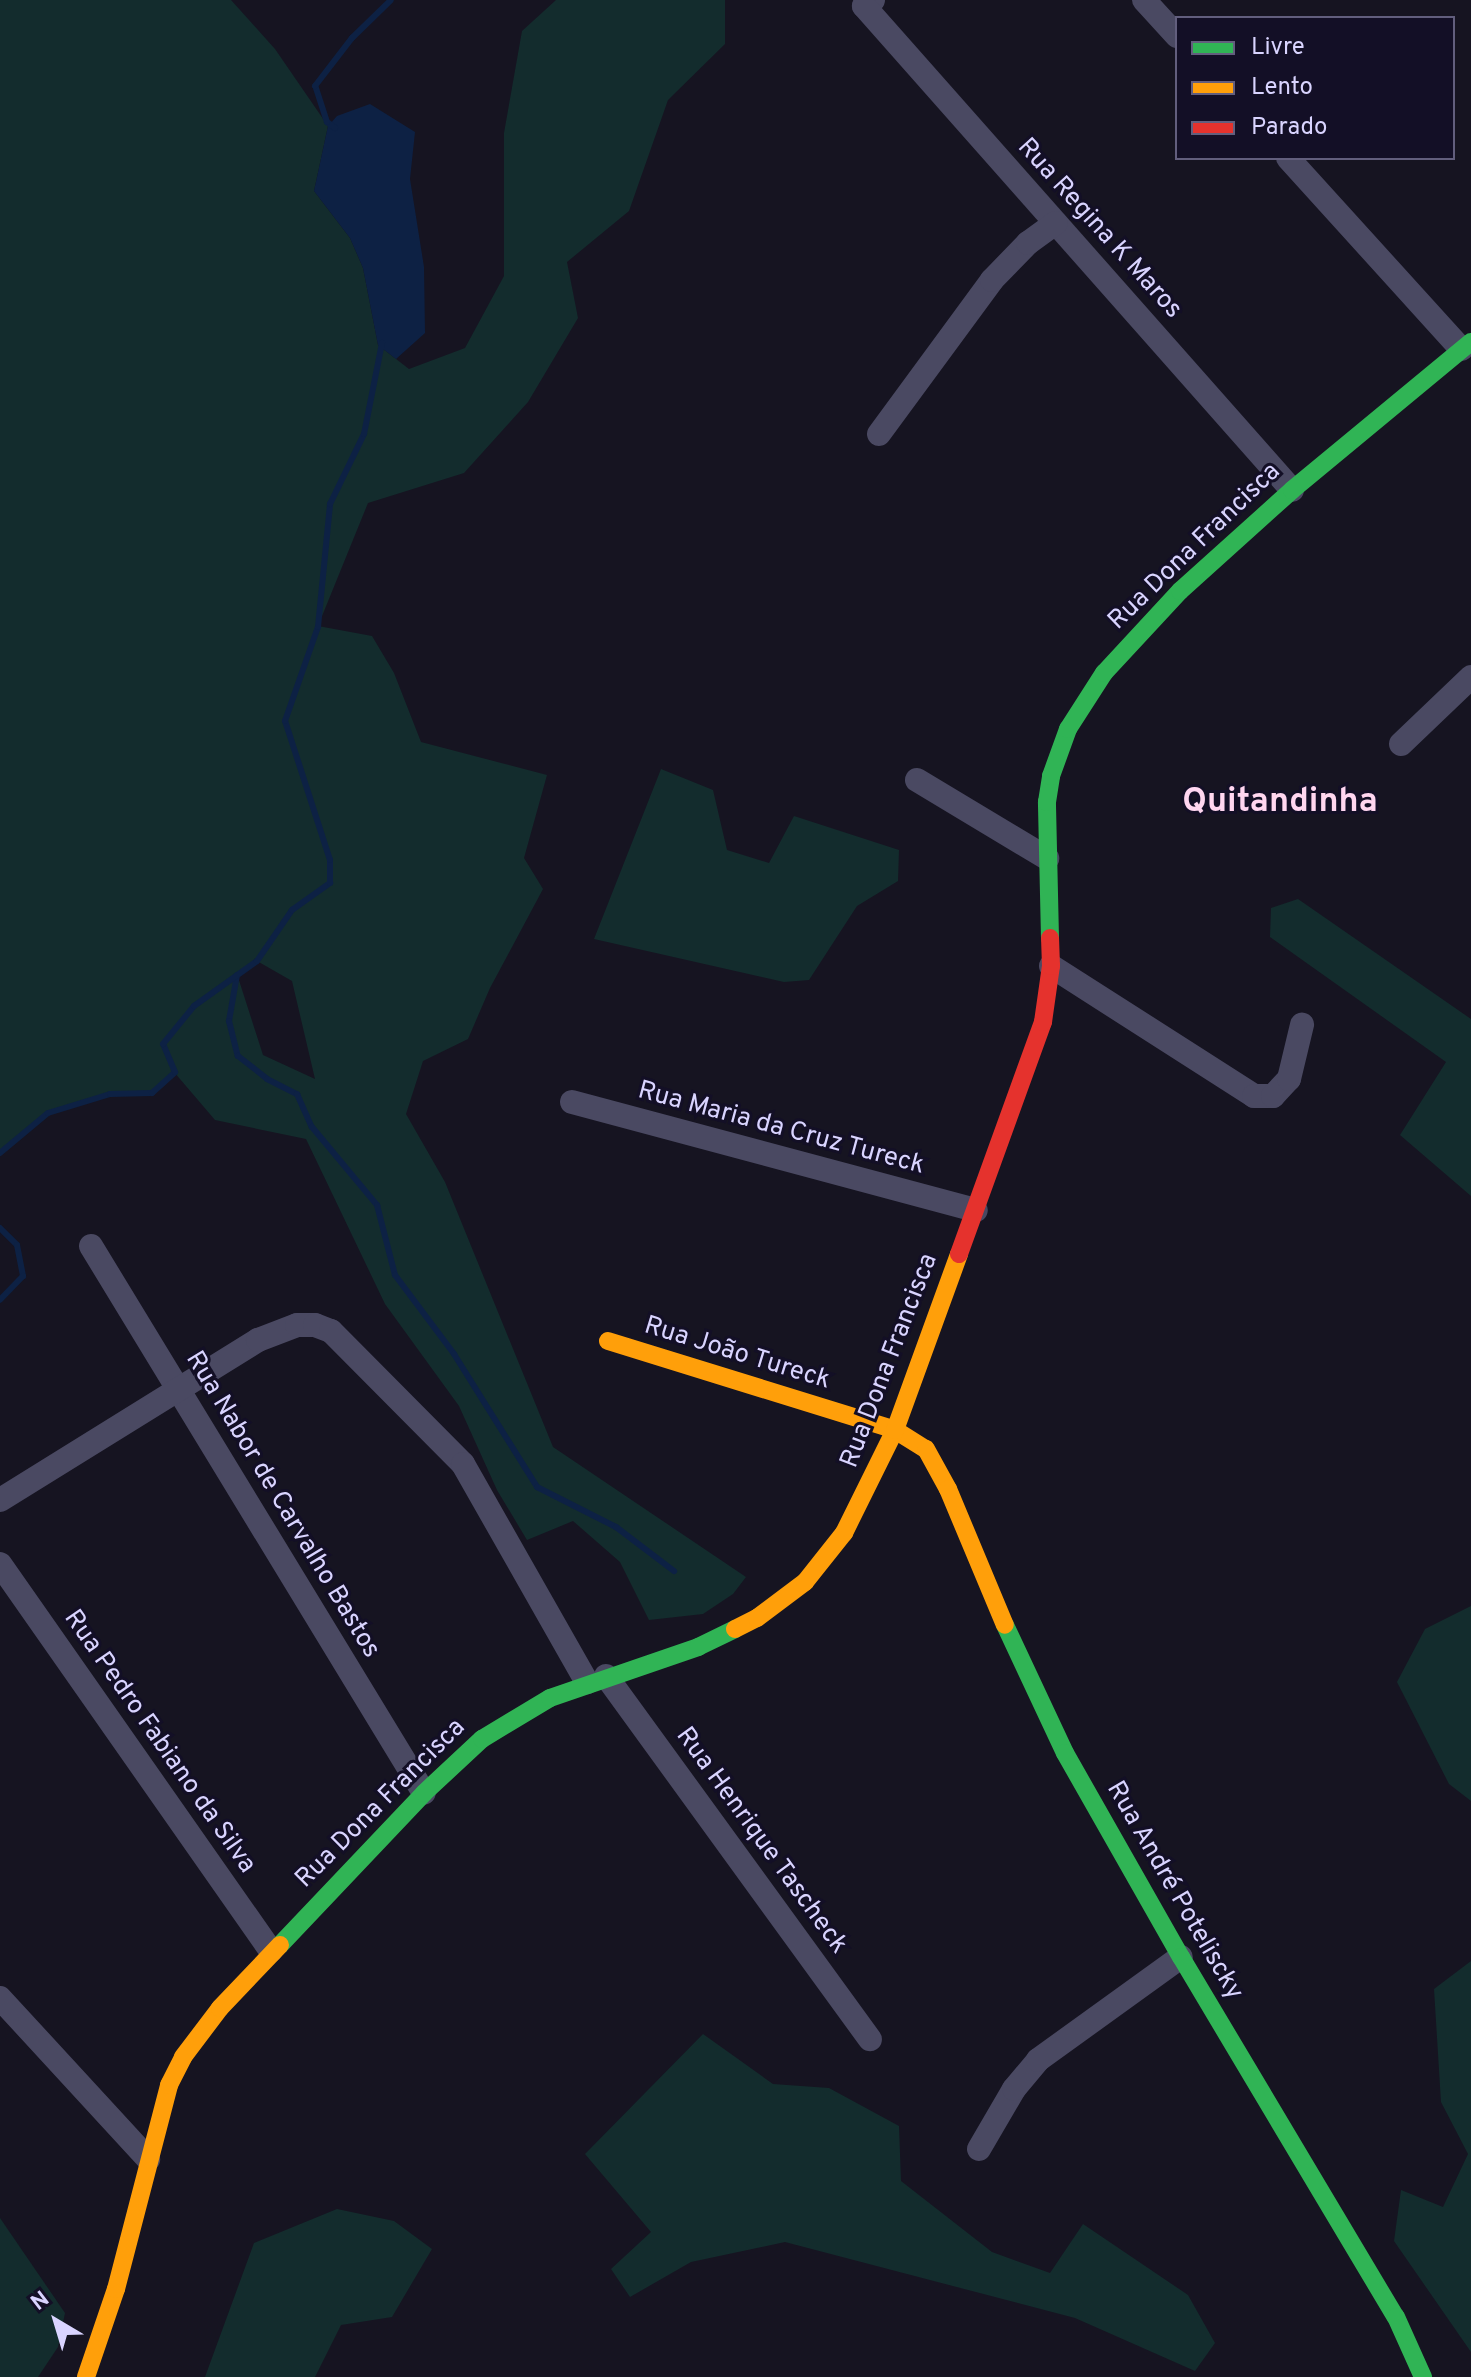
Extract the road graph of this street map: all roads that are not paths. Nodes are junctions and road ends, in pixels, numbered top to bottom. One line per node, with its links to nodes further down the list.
1 (1144, 0): 3 (street)
2 (869, 3): 5 (street, Rua Regina K Maros)
3 (1175, 34)
4 (1290, 160): 6 (street)
5 (1056, 223): 7 (street); 8 (street, Rua Regina K Maros)
6 (1466, 346): 8 (main road, Rua Dona Francisca)
7 (879, 434)
8 (1292, 490): 12 (main road, Rua Dona Francisca)
9 (1471, 677): 10 (street)
10 (1401, 744)
11 (917, 780): 12 (street)
12 (1047, 858): 13 (main road, Rua Dona Francisca)
13 (1051, 966): 14 (street); 16 (main road, Rua Dona Francisca)
14 (1302, 1025)
15 (572, 1102): 16 (street, Rua Maria da Cruz Tureck)
16 (976, 1210): 20 (main road, Rua Dona Francisca)
17 (91, 1246): 19 (street, Rua Nabor de Carvalho Bastos)
18 (608, 1341): 20 (main road, Rua João Tureck)
19 (179, 1390): 21 (street); 23 (street, Rua Henrique Tascheck); 24 (street, Rua Nabor de Carvalho Bastos)
20 (895, 1430): 23 (main road, Rua Dona Francisca); 26 (main road, Rua André Poteliscky)
21 (0, 1500)
22 (0, 1564): 25 (street, Rua Pedro Fabiano da Silva)
23 (597, 1679): 24 (main road, Rua Dona Francisca); 28 (street, Rua Henrique Tascheck)
24 (424, 1793): 25 (main road, Rua Dona Francisca)
25 (271, 1951): 30 (main road, Rua Dona Francisca)
26 (1181, 1957): 29 (street); 32 (main road, Rua André Poteliscky)
27 (0, 1998): 30 (street)
28 (870, 2039)
29 (979, 2149)
30 (148, 2159): 31 (main road, Rua Dona Francisca)
31 (86, 2377)
32 (1423, 2377)

